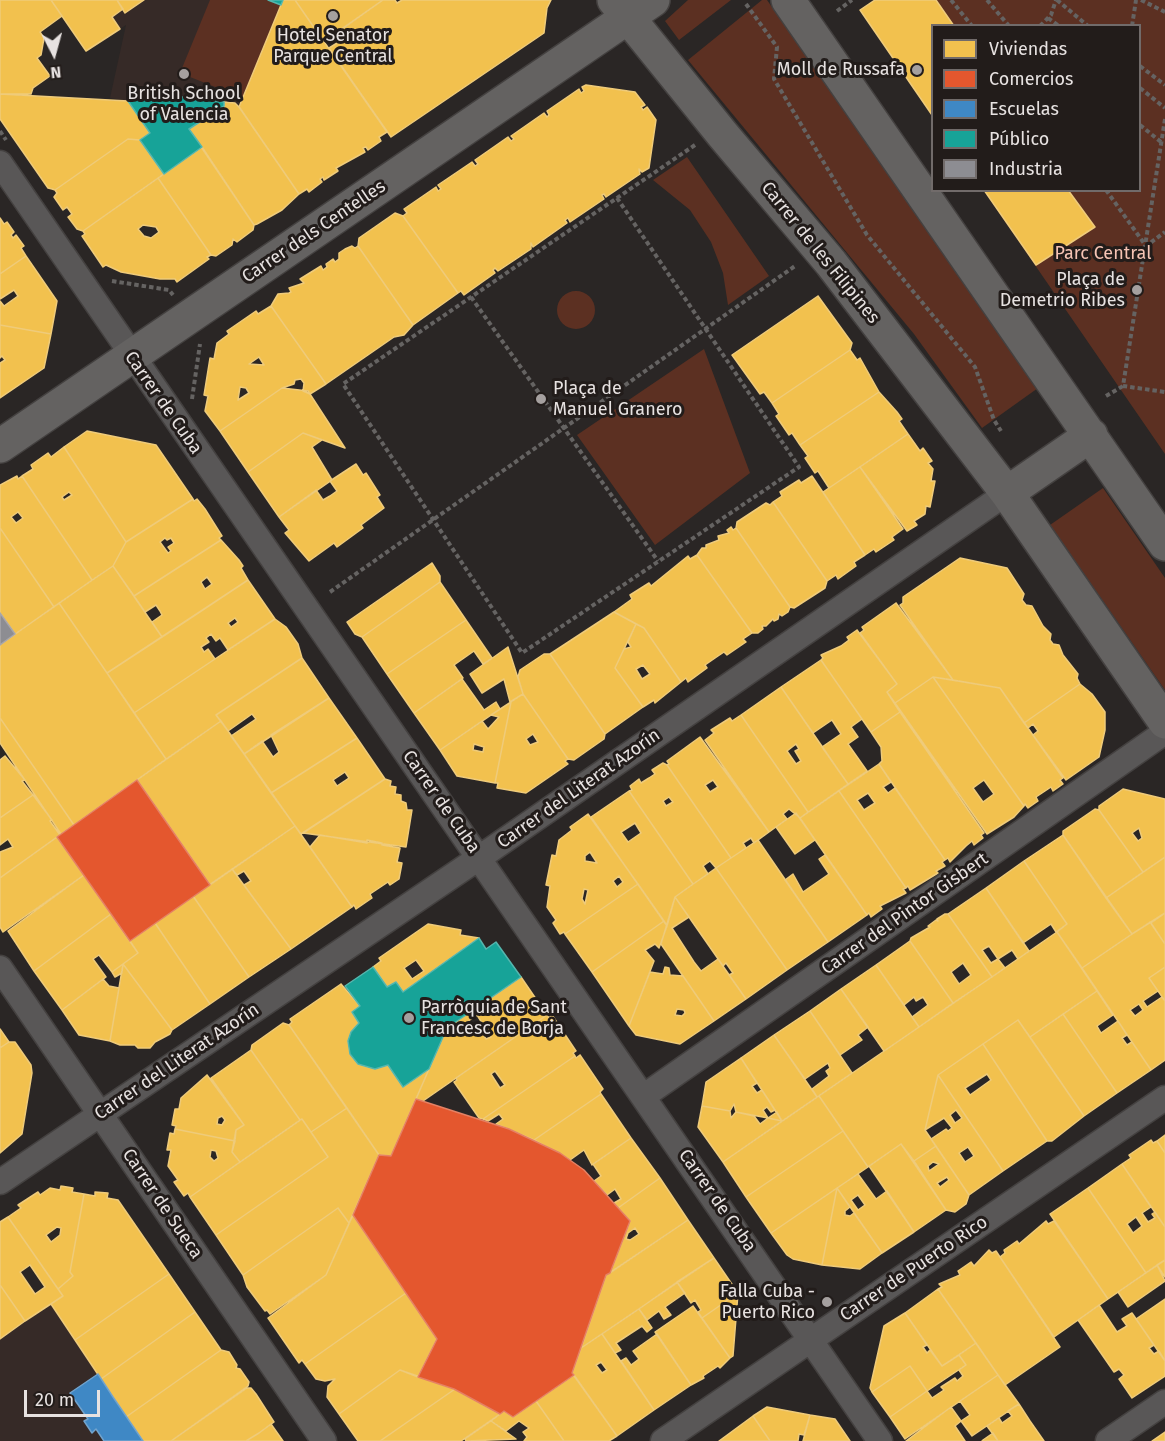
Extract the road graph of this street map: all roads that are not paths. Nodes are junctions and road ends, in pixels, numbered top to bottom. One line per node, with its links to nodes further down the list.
1 (788, 0): 5 (main road)
2 (631, 6): 4 (main road, Carrer dels Centelles); 7 (main road, Carrer de les Filipines)
3 (0, 163): 4 (street, Carrer de Cuba)
4 (132, 358): 6 (main road, Carrer dels Centelles); 11 (street, Carrer de Cuba)
5 (1091, 435): 7 (main road); 8 (main road)
6 (0, 446)
7 (1007, 493): 9 (main road, Carrer de les Filipines); 11 (street, Carrer del Literat Azorín)
8 (1165, 544)
9 (1165, 722)
10 (1165, 732): 13 (street, Carrer del Pintor Gisbert)
11 (480, 857): 13 (street, Carrer de Cuba); 15 (street, Carrer del Literat Azorín)
12 (0, 968): 15 (street, Carrer de Sueca)
13 (644, 1096): 17 (street, Carrer de Cuba)
14 (1165, 1098): 17 (street, Carrer de Puerto Rico)
15 (100, 1114): 16 (street, Carrer del Literat Azorín); 19 (street, Carrer de Sueca)
16 (0, 1182)
17 (811, 1339): 20 (street, Carrer de Puerto Rico); 21 (street, Carrer de Cuba)
18 (1165, 1402): 22 (street)
19 (324, 1441)
20 (663, 1441)
21 (880, 1441)
22 (1108, 1441)

